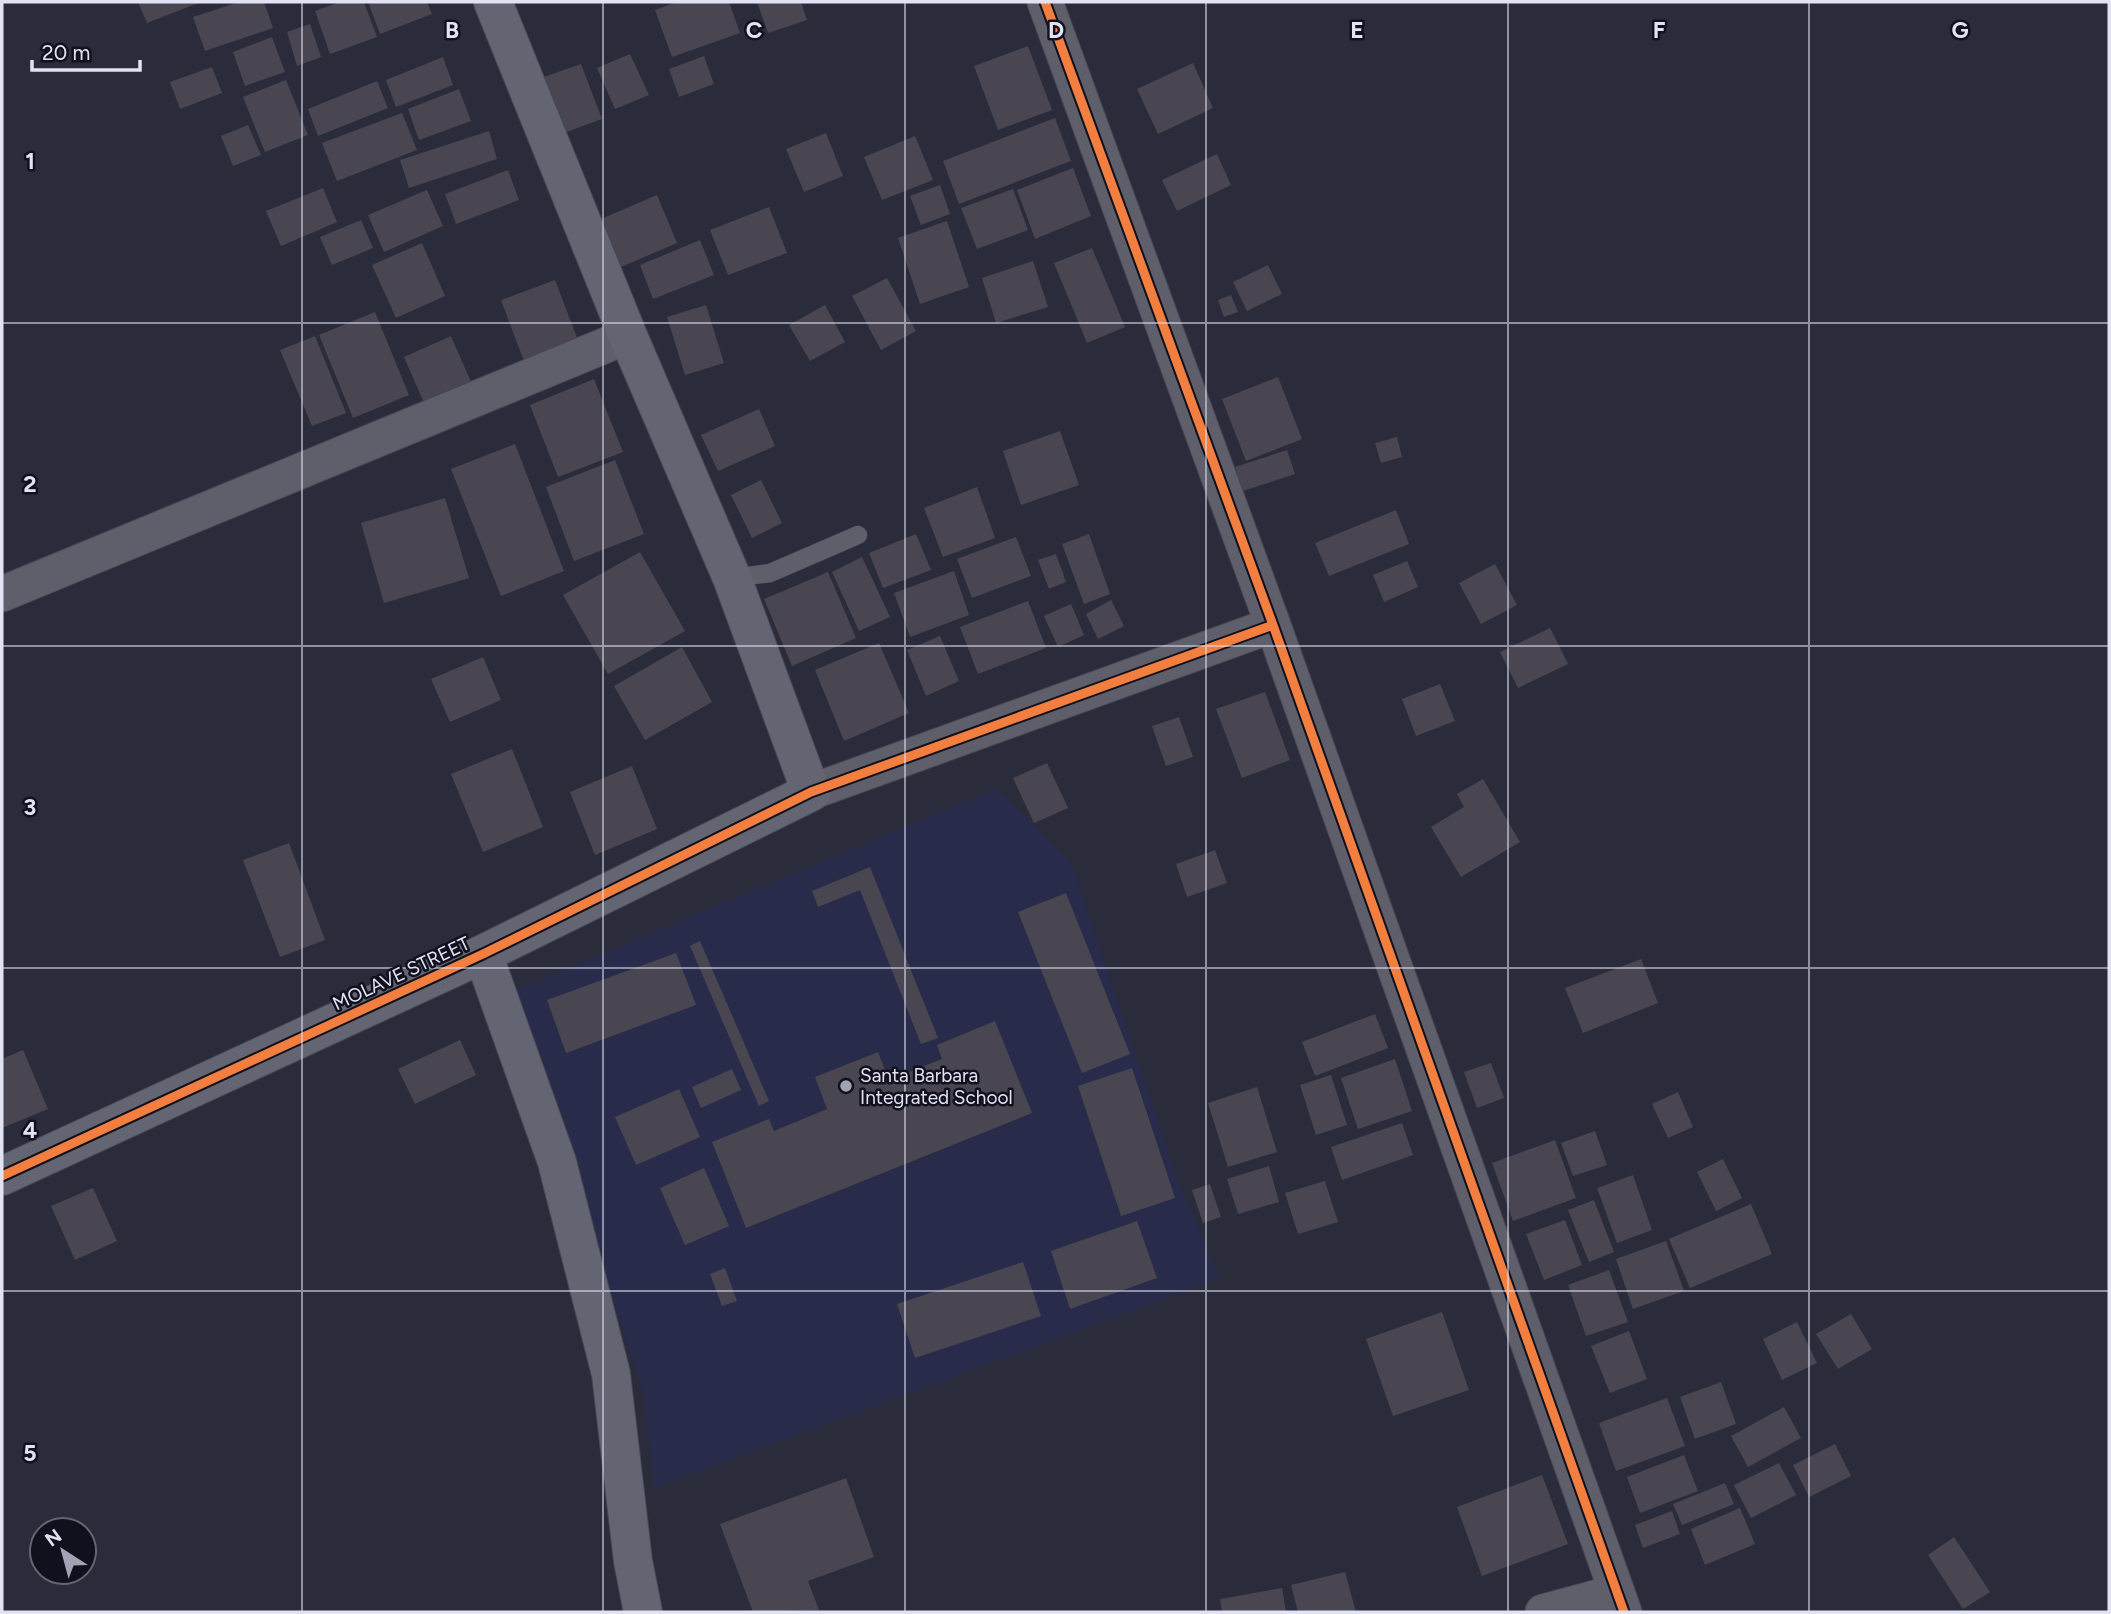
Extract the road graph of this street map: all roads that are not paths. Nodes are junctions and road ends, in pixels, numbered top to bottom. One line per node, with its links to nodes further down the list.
1 (493, 2): 3 (street)
2 (1045, 2): 7 (street)
3 (628, 336): 5 (street); 6 (street)
4 (858, 535): 5 (lane)
5 (732, 578): 8 (street)
6 (2, 594)
7 (1273, 625): 8 (street); 11 (street)
8 (811, 792): 9 (street, MOLAVE STREET)
9 (483, 954): 10 (street, MOLAVE STREET); 12 (street)
10 (2, 1176)
11 (1620, 1602): 13 (street)
12 (643, 1612)
13 (1543, 1612)

